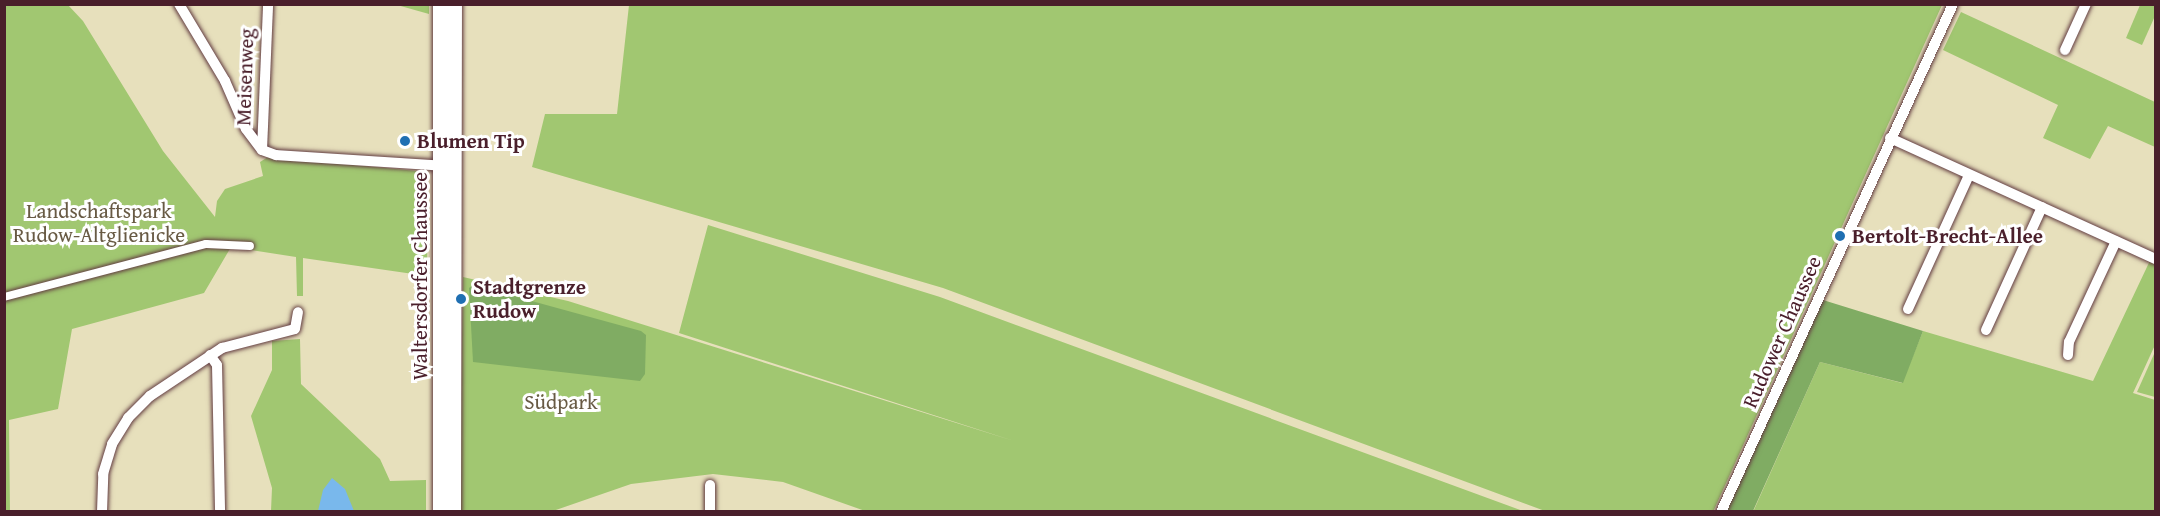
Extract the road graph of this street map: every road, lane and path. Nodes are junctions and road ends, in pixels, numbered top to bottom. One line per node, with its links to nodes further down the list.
1 (179, 4): 9 (street)
2 (267, 4): 9 (street, Meisenweg)
3 (440, 4): 10 (main road, Waltersdorfer Chaussee)
4 (454, 4): 10 (main road, Waltersdorfer Chaussee)
5 (1953, 4): 8 (street, Rudower Chaussee)
6 (2086, 4): 7 (street)
7 (2065, 50)
8 (1890, 138): 11 (street); 28 (street, Rudower Chaussee)
9 (262, 150): 10 (street)
10 (447, 166): 25 (main road, Waltersdorfer Chaussee); 26 (main road, Waltersdorfer Chaussee)
11 (1969, 174): 12 (street); 17 (street)
12 (2042, 207): 13 (street); 19 (street)
13 (2116, 241): 15 (street); 21 (street)
14 (250, 246): 16 (street)
15 (2156, 259)
16 (4, 297)
17 (1908, 309)
18 (298, 312): 20 (street)
19 (1986, 330)
20 (210, 355): 23 (street); 24 (street)
21 (2068, 355)
22 (710, 485): 27 (street)
23 (102, 512)
24 (220, 512)
25 (440, 512)
26 (453, 512)
27 (710, 512)
28 (1721, 512)

